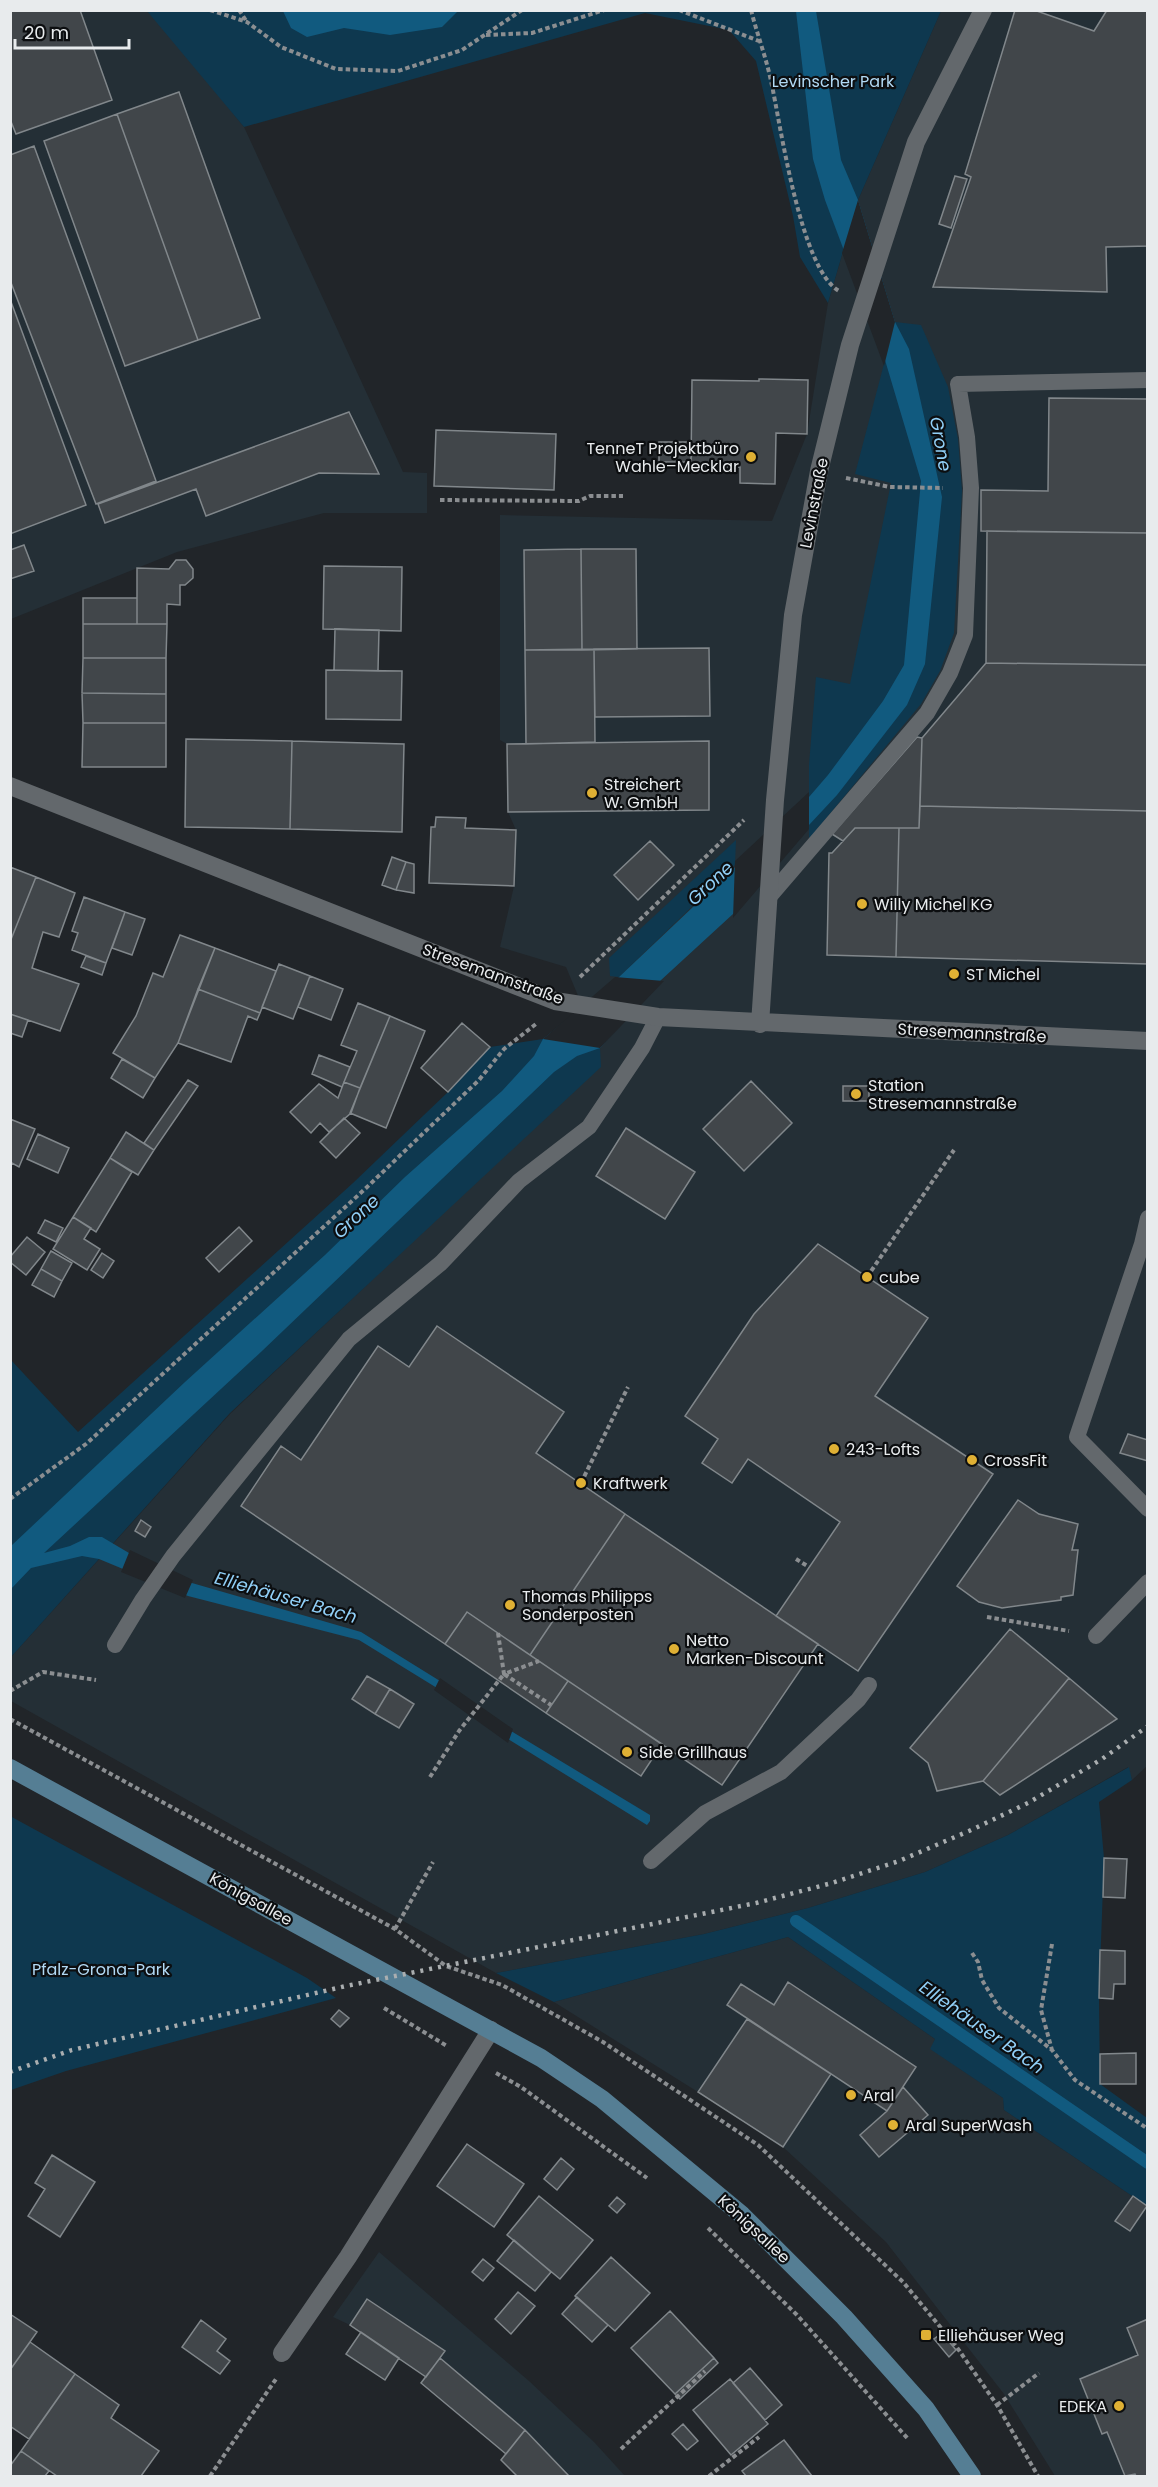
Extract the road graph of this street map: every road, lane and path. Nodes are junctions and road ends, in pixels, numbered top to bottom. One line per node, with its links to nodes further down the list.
1 (210, 10): 8 (path)
2 (239, 10): 8 (path)
3 (522, 10): 9 (path)
4 (604, 10): 9 (path)
5 (679, 10): 10 (path)
6 (751, 10): 10 (path)
7 (983, 10): 11 (street, Levinstraße)
8 (247, 22): 9 (path)
9 (485, 34)
10 (759, 41): 11 (path)
11 (863, 305): 13 (street, Levinstraße)
12 (1148, 380): 14 (lane)
13 (819, 471): 14 (path); 18 (street, Levinstraße)
14 (971, 488): 19 (lane)
15 (623, 496): 16 (path)
16 (440, 500)
17 (10, 786): 20 (street, Stresemannstraße)
18 (776, 795): 19 (street, Levinstraße); 20 (path)
19 (769, 889): 22 (street, Levinstraße)
20 (555, 1001): 21 (street, Stresemannstraße); 29 (path)
21 (658, 1017): 22 (street, Stresemannstraße); 37 (lane)
22 (760, 1024): 23 (street, Stresemannstraße)
23 (1148, 1041)
24 (954, 1150): 26 (path)
25 (1148, 1218): 30 (lane)
26 (867, 1277)
27 (628, 1387): 28 (path)
28 (581, 1483)
29 (10, 1499)
30 (1148, 1509)
31 (796, 1559): 32 (path)
32 (809, 1567)
33 (1148, 1582): 36 (lane)
34 (987, 1617): 36 (path)
35 (498, 1633): 39 (path)
36 (1096, 1636)
37 (115, 1645)
38 (539, 1660): 39 (path)
39 (504, 1674): 43 (path); 46 (path)
40 (96, 1680): 42 (path)
41 (869, 1685): 47 (lane)
42 (10, 1691)
43 (551, 1706)
44 (10, 1719): 49 (path)
45 (10, 1768): 53 (street, Königsallee)
46 (430, 1778)
47 (651, 1861)
48 (433, 1862): 49 (path)
49 (395, 1929): 62 (path)
50 (1052, 1944): 54 (path)
51 (972, 1953): 54 (path)
52 (375, 2003): 55 (path)
53 (491, 2030): 55 (street); 68 (street, Königsallee)
54 (1052, 2050): 56 (path)
55 (471, 2060): 57 (path); 59 (street)
56 (1148, 2129)
57 (654, 2182)
58 (707, 2226): 64 (path)
59 (282, 2353): 66 (path)
60 (705, 2371): 65 (path)
61 (1039, 2373): 62 (path)
62 (997, 2405): 69 (path)
63 (759, 2437): 67 (path)
64 (913, 2444)
65 (621, 2449)
66 (210, 2476)
67 (710, 2476)
68 (972, 2476)
69 (1038, 2476)

